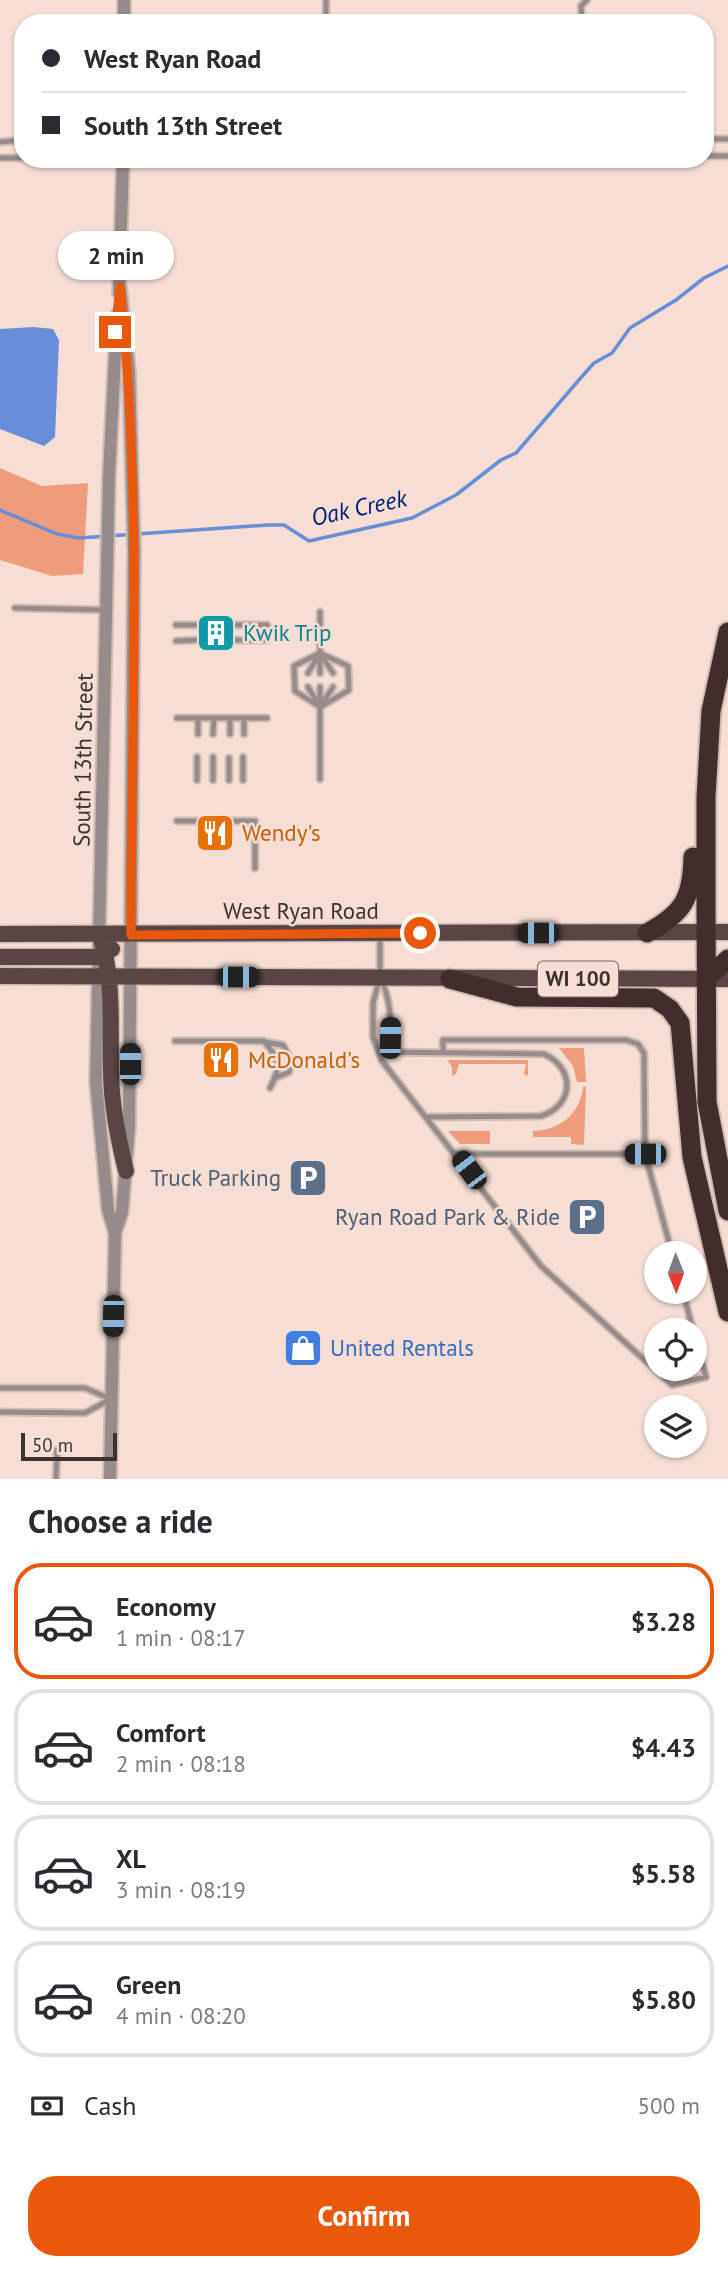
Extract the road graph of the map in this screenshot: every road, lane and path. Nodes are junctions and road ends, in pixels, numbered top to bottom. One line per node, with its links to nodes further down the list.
1 (123, 168): 2 (street, South 13th Street)
2 (120, 287): 4 (street, South 13th Street); 51 (street, South 13th Street)
3 (15, 608): 4 (lane)
4 (106, 610): 50 (street, South 13th Street)
5 (320, 612): 15 (lane)
6 (176, 625): 7 (lane)
7 (196, 625)
8 (235, 625): 9 (lane)
9 (267, 625)
10 (728, 632): 23 (highway)
11 (176, 640): 12 (lane)
12 (196, 640)
13 (235, 640): 14 (lane)
14 (267, 640)
15 (320, 653): 16 (lane); 17 (lane); 18 (lane); 22 (lane); 22 (lane)
16 (308, 673)
17 (320, 673)
18 (333, 673)
19 (308, 687): 22 (lane)
20 (320, 687): 22 (lane)
21 (333, 687): 22 (lane)
22 (320, 707): 38 (lane)
23 (711, 711): 45 (highway); 47 (highway)
24 (177, 718): 25 (lane)
25 (198, 718): 26 (lane); 30 (lane)
26 (214, 718): 27 (lane); 31 (lane)
27 (230, 718): 28 (lane); 32 (lane)
28 (244, 718): 29 (lane); 33 (lane)
29 (267, 719)
30 (198, 734)
31 (213, 734)
32 (230, 734)
33 (243, 734)
34 (197, 757): 39 (lane)
35 (213, 757): 40 (lane)
36 (243, 757): 42 (lane)
37 (229, 758): 41 (lane)
38 (320, 779)
39 (197, 780)
40 (213, 780)
41 (229, 780)
42 (243, 780)
43 (177, 821): 44 (lane)
44 (255, 868)
45 (706, 932): 46 (main road, West Ryan Road / WI 100); 47 (main road, West Ryan Road / WI 100); 60 (highway)
46 (728, 932)
47 (647, 933): 49 (main road, West Ryan Road / WI 100)
48 (0, 934): 50 (main road, West Ryan Road / WI 100)
49 (380, 934): 51 (main road, West Ryan Road / WI 100); 58 (lane)
50 (100, 935): 51 (main road, West Ryan Road / WI 100); 52 (main road)
51 (131, 935): 52 (main road); 57 (street, South 13th Street)
52 (103, 955): 53 (main road); 56 (main road)
53 (0, 957)
54 (728, 960): 60 (highway)
55 (0, 976): 56 (main road, WI 100)
56 (104, 977): 57 (main road, WI 100); 71 (main road); 73 (street, South 13th Street)
57 (131, 977): 58 (main road, WI 100); 71 (street, South 13th Street)
58 (380, 977): 59 (main road, WI 100); 64 (lane); 64 (lane)
59 (450, 979): 60 (main road, WI 100); 75 (highway)
60 (706, 979): 61 (main road, WI 100); 72 (highway)
61 (728, 979)
62 (175, 1041): 63 (lane)
63 (264, 1041): 66 (lane); 66 (lane)
64 (381, 1052): 65 (lane); 68 (lane)
65 (443, 1052): 68 (lane); 70 (lane)
66 (275, 1078): 67 (lane)
67 (270, 1088)
68 (427, 1117): 69 (lane)
69 (456, 1154): 70 (lane); 76 (lane)
70 (645, 1154): 74 (lane)
71 (126, 1171): 73 (street, South 13th Street)
72 (728, 1212)
73 (115, 1233): 80 (street, South 13th Street)
74 (669, 1241)
75 (728, 1312)
76 (644, 1360)
77 (668, 1381): 78 (lane)
78 (689, 1381)
79 (0, 1388): 80 (lane)
80 (111, 1399): 81 (lane); 84 (street, South 13th Street)
81 (0, 1412)
82 (57, 1450): 83 (lane)
83 (56, 1479)
84 (110, 1479)

